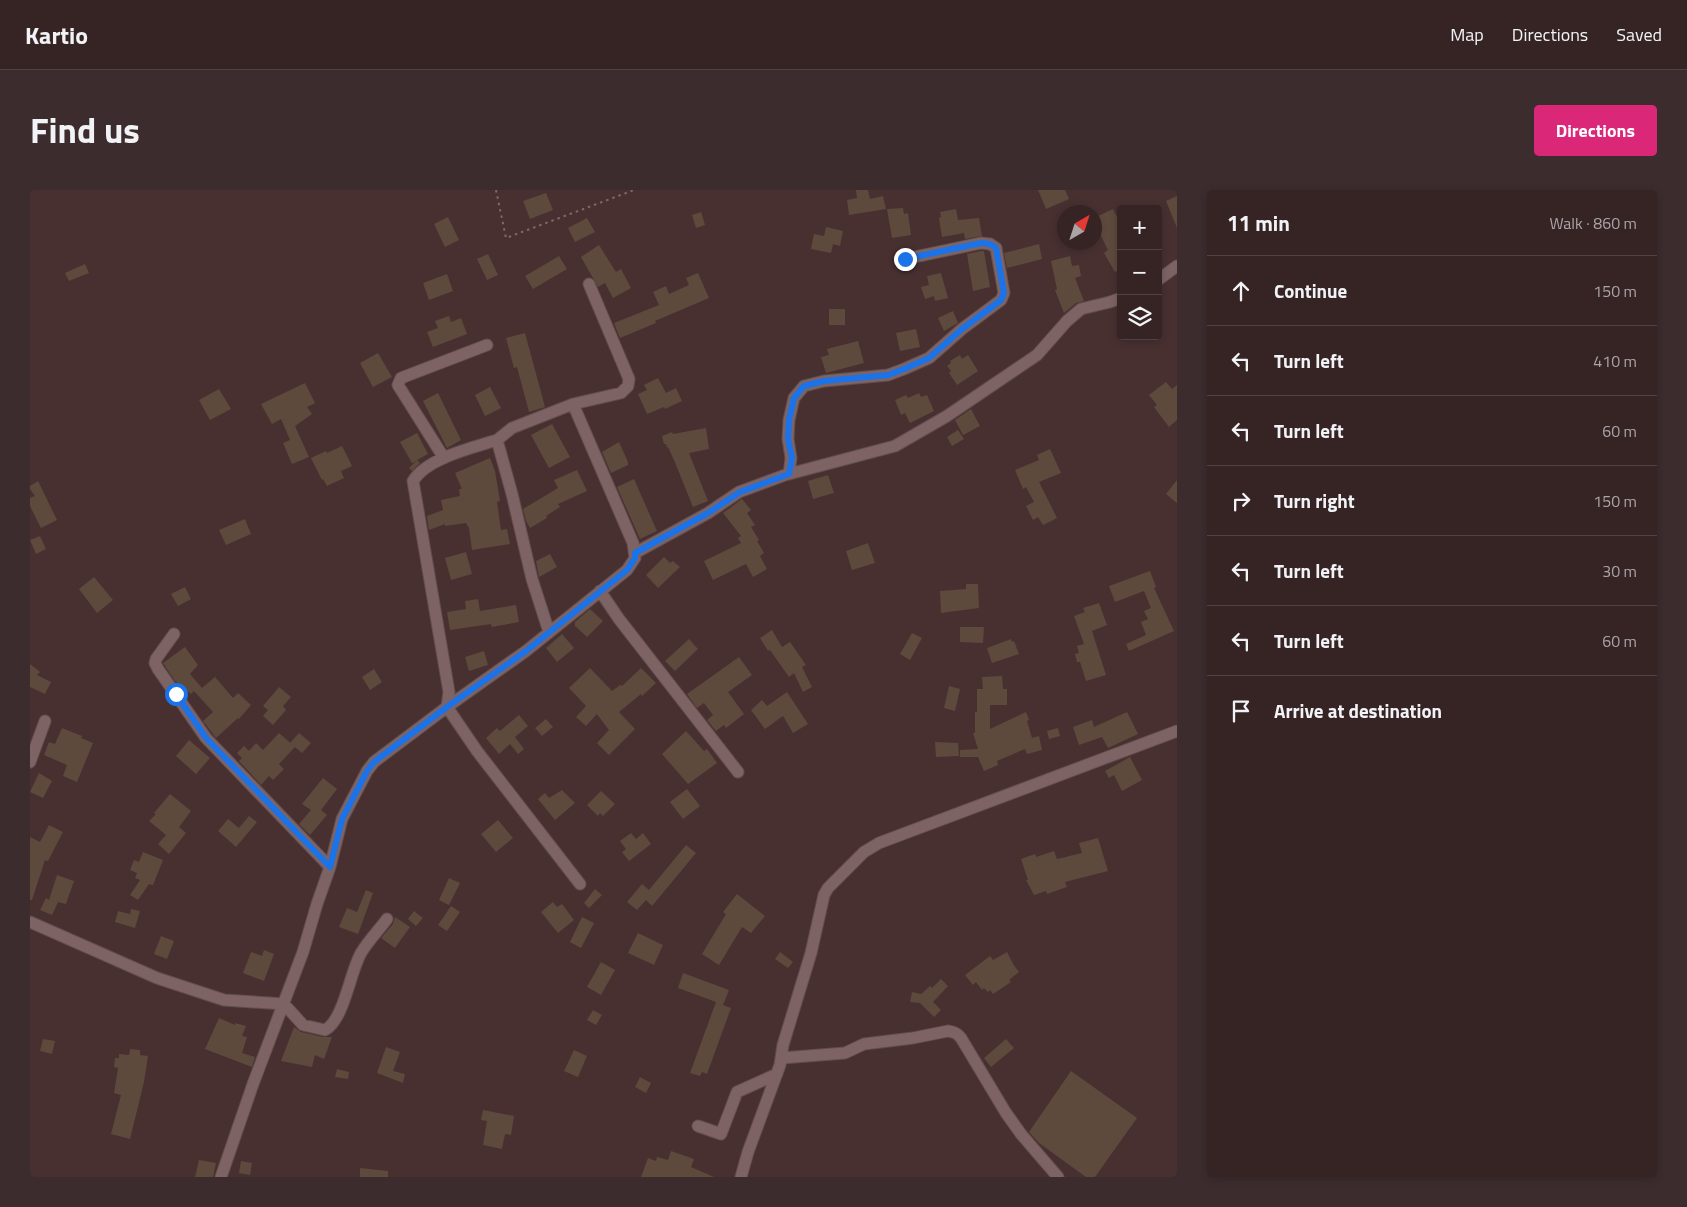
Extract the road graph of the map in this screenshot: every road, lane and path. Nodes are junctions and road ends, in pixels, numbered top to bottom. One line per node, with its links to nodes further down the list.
1 (496, 190): 2 (path)
2 (634, 190)
3 (905, 259): 12 (street)
4 (1177, 266): 5 (street)
5 (1162, 277)
6 (589, 284): 9 (street)
7 (1117, 299): 12 (street)
8 (487, 345): 11 (street)
9 (573, 404): 10 (street); 13 (street)
10 (497, 440): 11 (street); 15 (street)
11 (444, 458): 17 (street)
12 (789, 474): 13 (street)
13 (635, 553): 14 (street)
14 (600, 590): 15 (street); 21 (street)
15 (549, 632): 17 (street)
16 (174, 634): 22 (street)
17 (447, 707): 22 (street); 23 (street)
18 (44, 721): 20 (street)
19 (1177, 731): 27 (street)
20 (30, 762)
21 (738, 772)
22 (330, 867): 26 (street)
23 (580, 884)
24 (387, 919): 26 (street)
25 (30, 922): 26 (street)
26 (284, 1004): 30 (street)
27 (782, 1058): 28 (street); 32 (street)
28 (777, 1074): 29 (street); 31 (street)
29 (698, 1126)
30 (221, 1177)
31 (741, 1177)
32 (1058, 1177)

